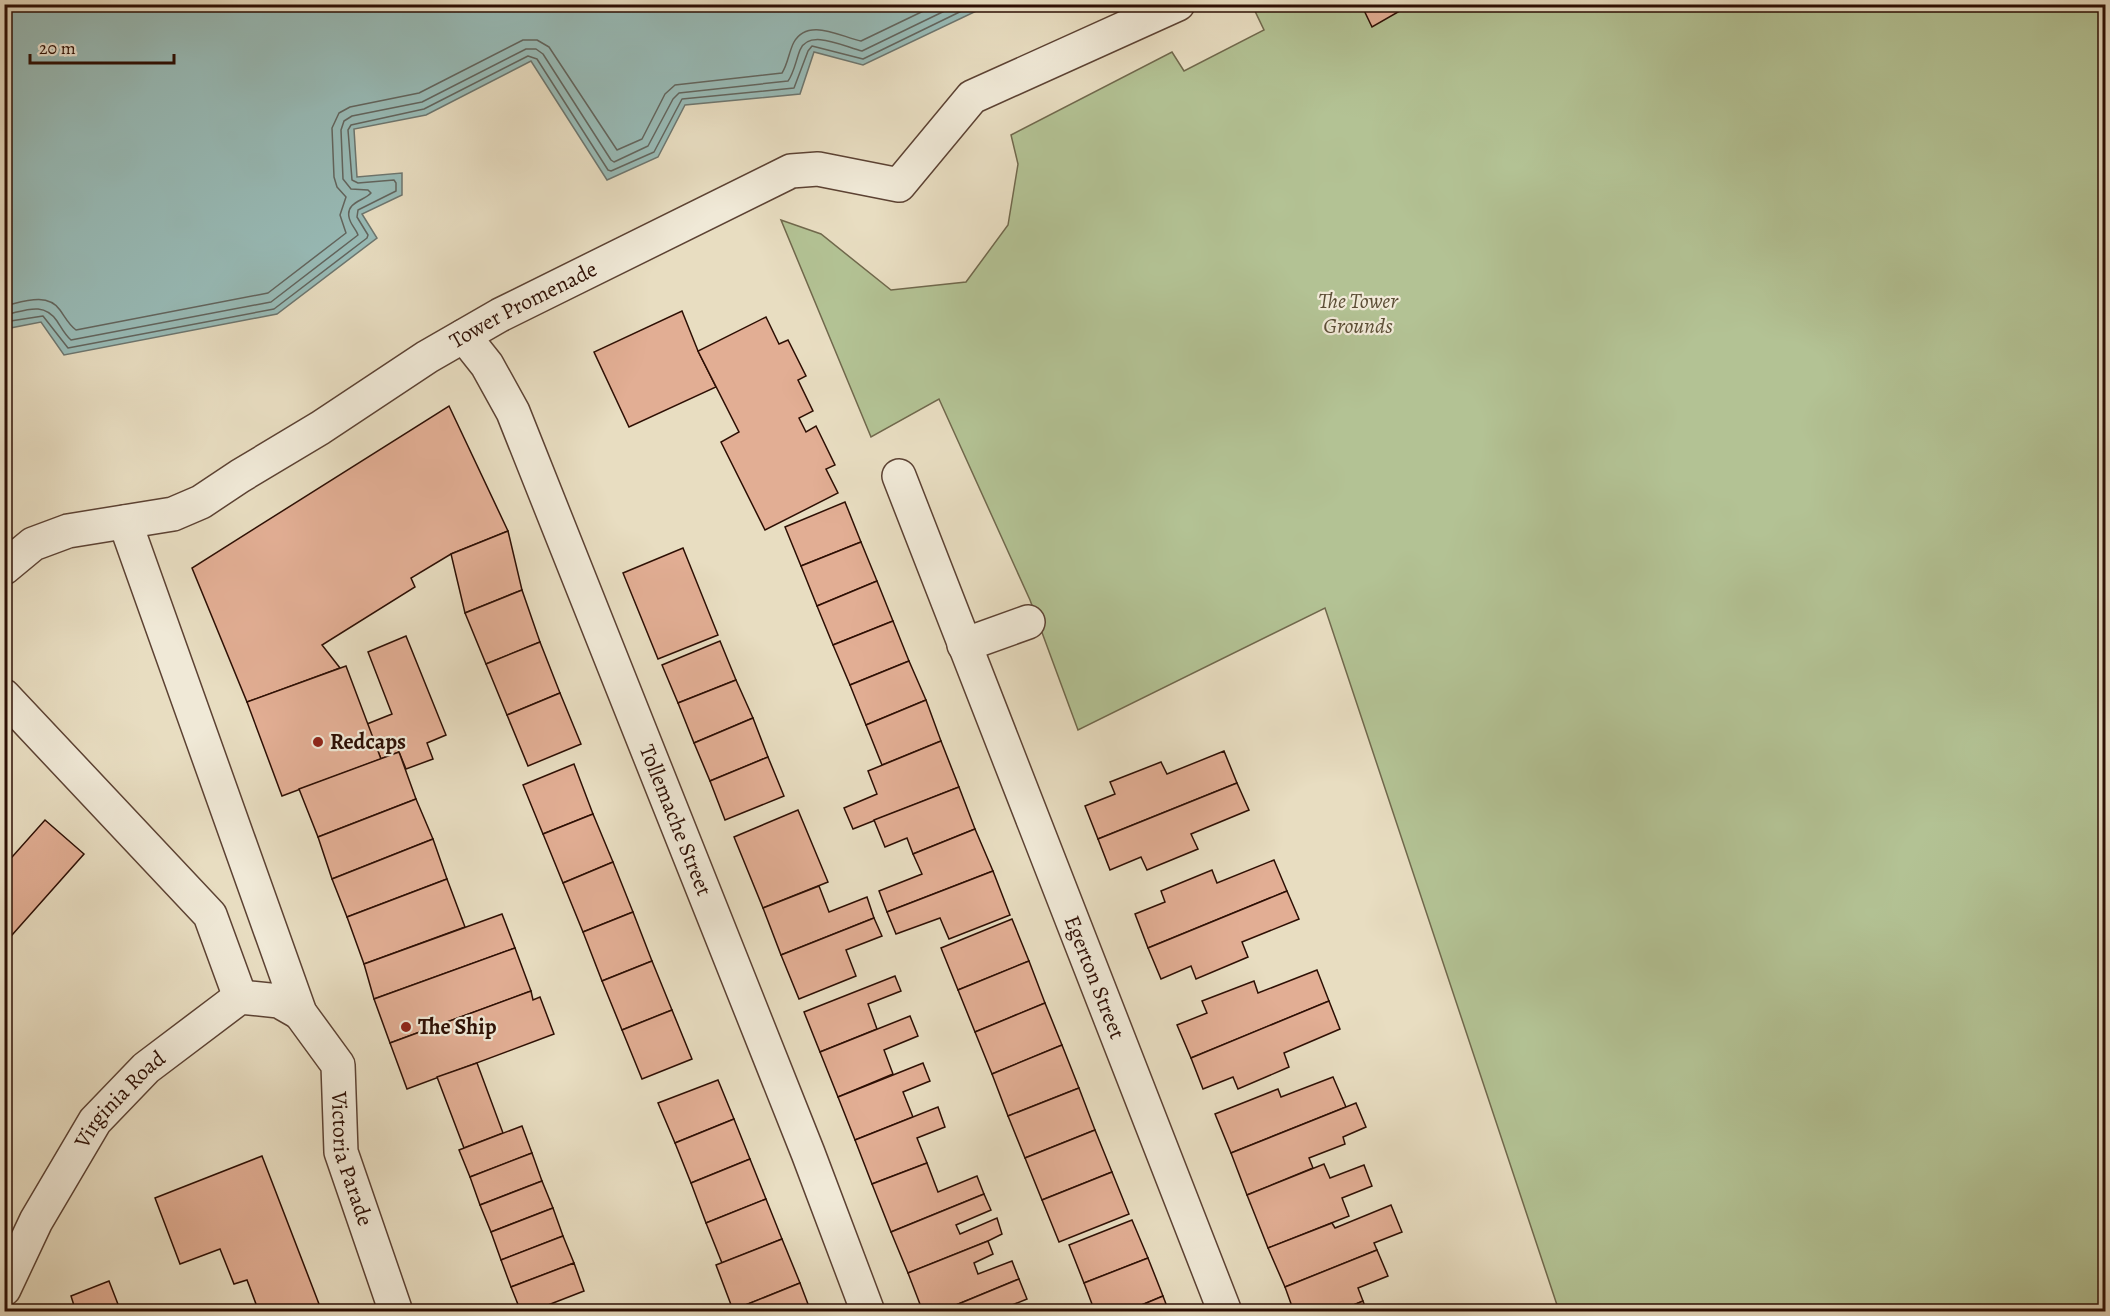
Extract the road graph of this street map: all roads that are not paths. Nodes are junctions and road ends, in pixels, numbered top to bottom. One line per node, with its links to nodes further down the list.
1 (1178, 4): 2 (street, Tower Promenade)
2 (464, 336): 4 (street, Tower Promenade); 13 (street, Tollemache Street)
3 (899, 476): 7 (street, Egerton Street)
4 (125, 522): 5 (street, Tower Promenade); 10 (street)
5 (4, 568)
6 (1028, 622): 7 (street)
7 (964, 645): 14 (street, Egerton Street)
8 (4, 696): 9 (street)
9 (240, 997): 10 (street); 11 (street, Virginia Road)
10 (300, 1013): 12 (street, Victoria Parade)
11 (4, 1289)
12 (396, 1311)
13 (868, 1311)
14 (1225, 1311)

